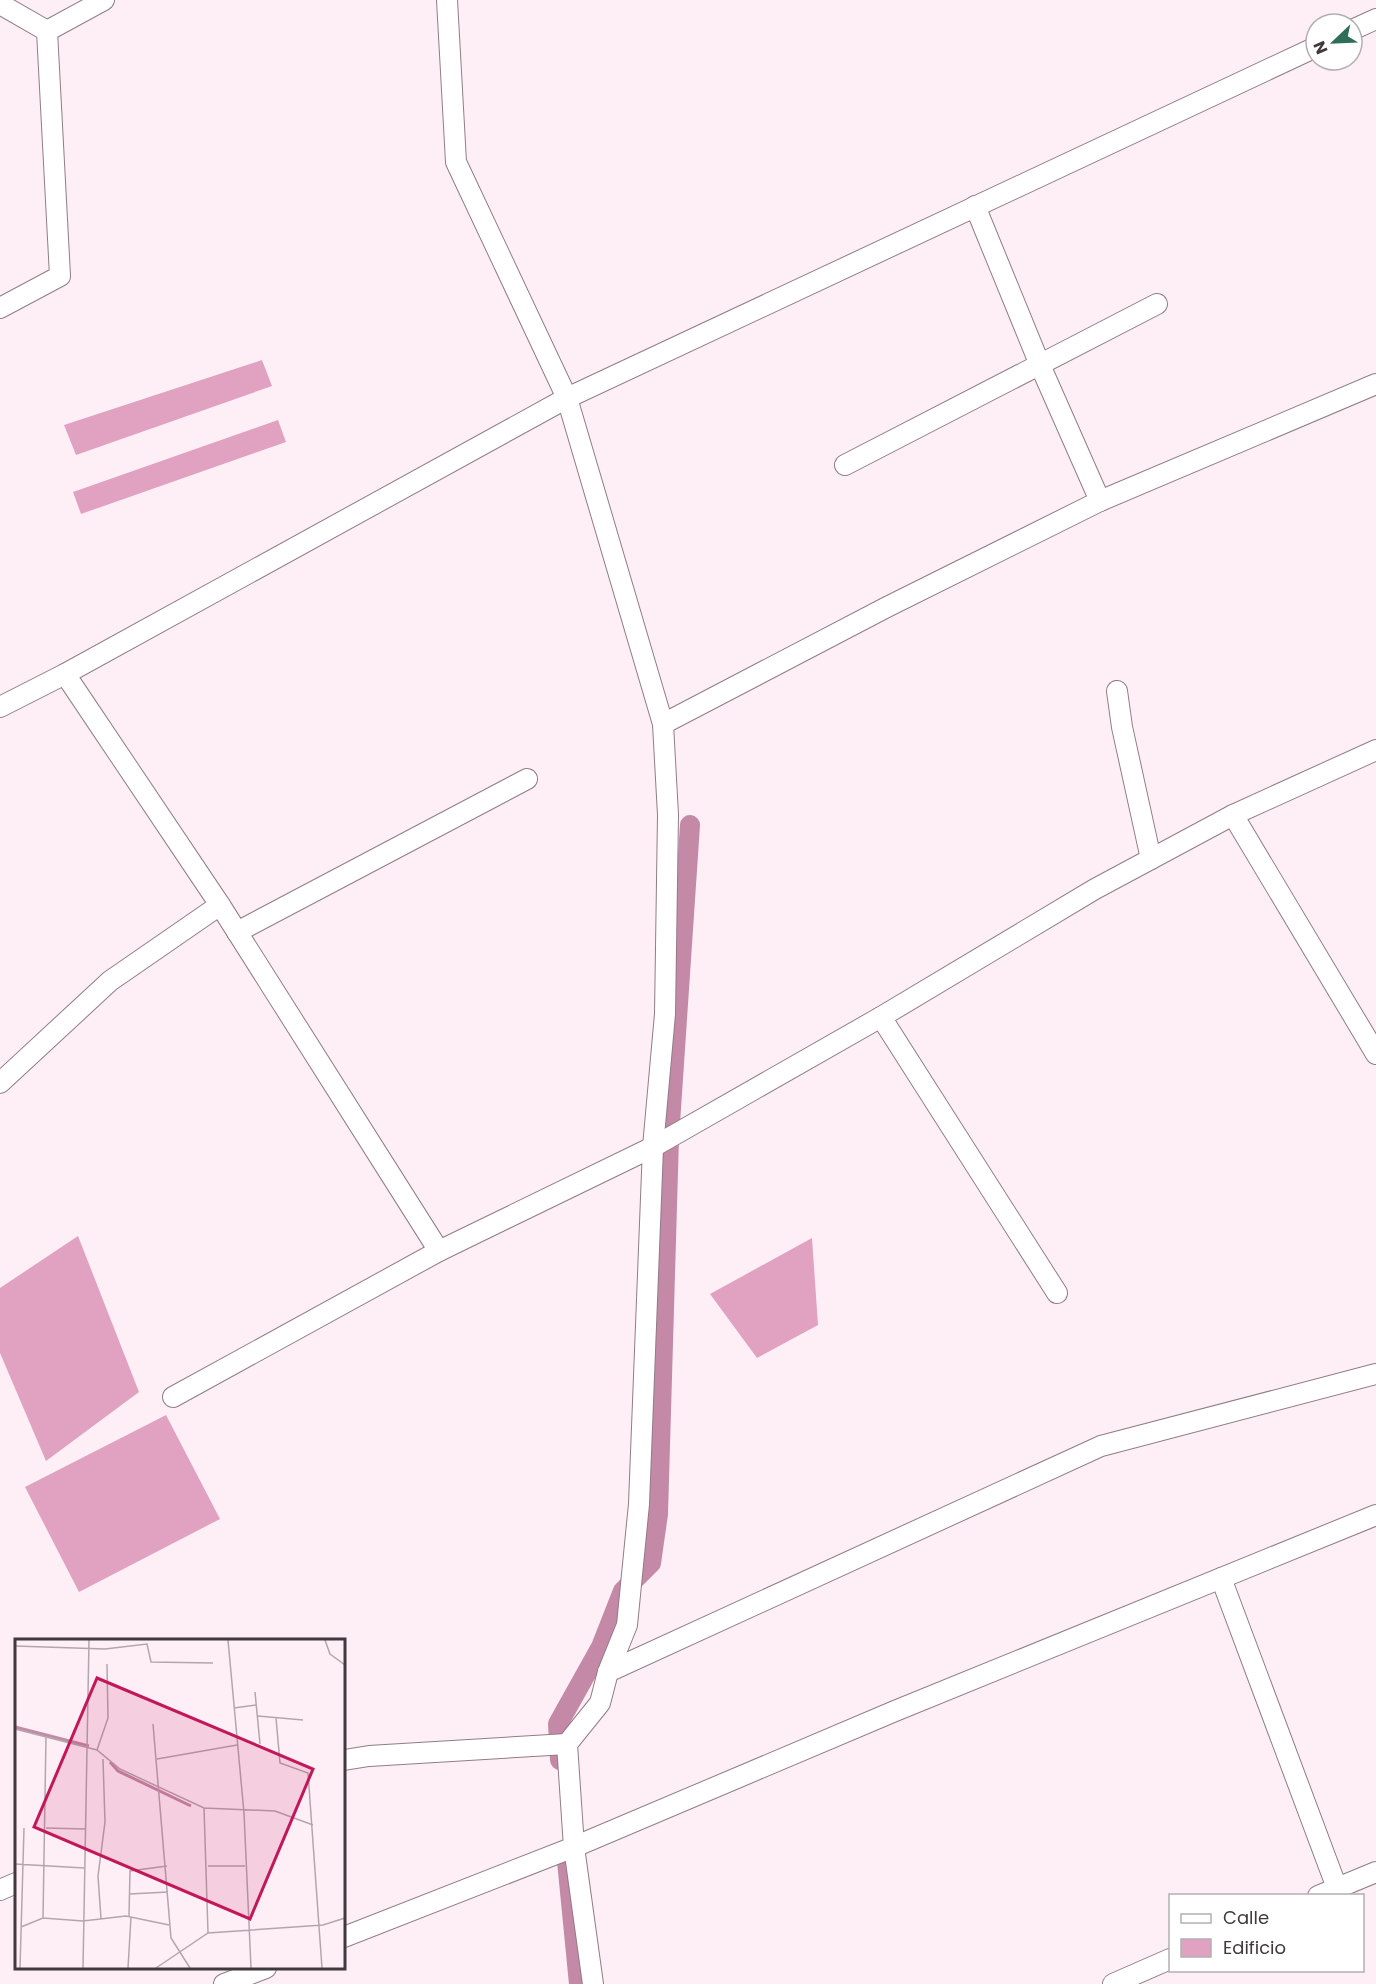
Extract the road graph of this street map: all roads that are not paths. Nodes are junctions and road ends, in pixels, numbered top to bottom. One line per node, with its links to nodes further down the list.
1 (104, 0): 4 (street)
2 (447, 0): 11 (street)
3 (0, 4): 4 (street)
4 (47, 31): 8 (street)
5 (1304, 53): 6 (street)
6 (975, 206): 9 (street); 11 (street)
7 (1157, 304): 9 (street)
8 (0, 308)
9 (1040, 365): 12 (street); 13 (street)
10 (1376, 384): 13 (street)
11 (567, 398): 14 (street); 17 (street)
12 (845, 465)
13 (1100, 501): 17 (street)
14 (65, 674): 16 (street); 22 (street)
15 (1117, 691): 21 (street)
16 (0, 707)
17 (663, 724): 27 (street)
18 (1376, 750): 20 (street)
19 (527, 779): 23 (street)
20 (1233, 815): 21 (street); 25 (street)
21 (1150, 859): 24 (street)
22 (220, 905): 23 (street); 26 (street)
23 (237, 932): 28 (street)
24 (880, 1017): 27 (street); 29 (street)
25 (1376, 1054)
26 (0, 1083)
27 (653, 1146): 28 (street); 34 (street)
28 (440, 1251): 31 (street)
29 (1057, 1293)
30 (1376, 1374): 34 (street)
31 (173, 1397)
32 (1376, 1515): 33 (street)
33 (1221, 1578): 37 (street); 40 (street)
34 (608, 1672): 35 (street)
35 (567, 1744): 36 (street); 37 (street)
36 (345, 1760)
37 (574, 1847): 43 (street); 47 (street)
38 (1376, 1872): 40 (street)
39 (15, 1883): 41 (street)
40 (1337, 1888): 42 (street)
41 (0, 1890)
42 (1323, 1894)
43 (345, 1937)
44 (1169, 1959): 48 (street)
45 (263, 1969): 46 (street)
46 (224, 1984)
47 (593, 1984)
48 (1113, 1984)

